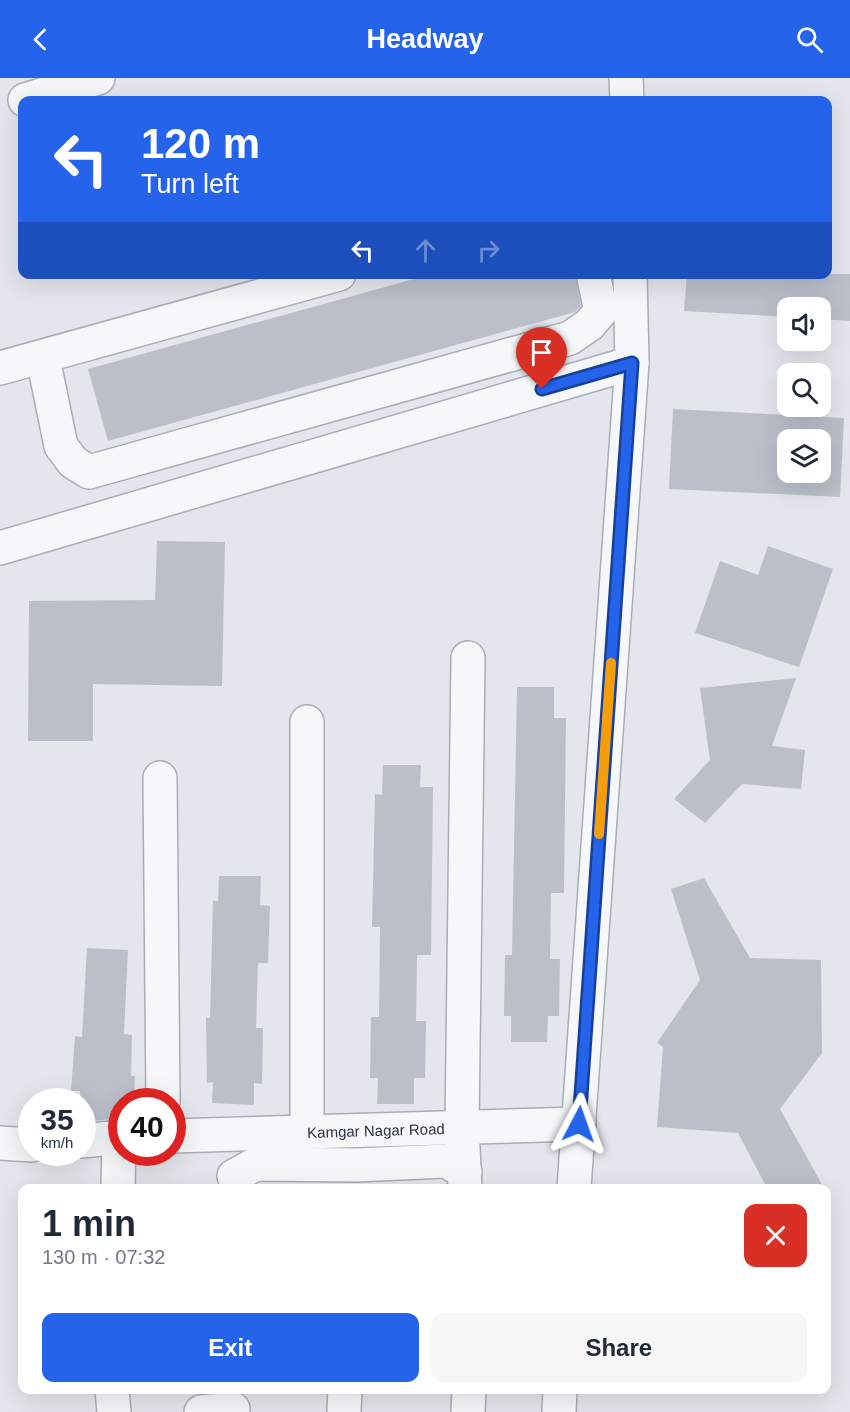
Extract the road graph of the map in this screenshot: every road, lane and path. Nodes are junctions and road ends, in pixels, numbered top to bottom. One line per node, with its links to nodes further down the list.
1 (98, 78): 3 (street)
2 (626, 78): 4 (street)
3 (40, 96)
4 (627, 96)
5 (18, 103): 6 (street)
6 (0, 108)
7 (321, 279): 10 (street)
8 (594, 279): 10 (street)
9 (630, 279): 11 (street)
10 (43, 358): 12 (street)
11 (632, 363): 13 (street); 18 (street)
12 (0, 368)
13 (0, 548)
14 (468, 657): 19 (street)
15 (307, 722): 20 (street)
16 (160, 778): 17 (street)
17 (163, 1088)
18 (579, 1124): 19 (street, Kamgar Nagar Road); 30 (street)
19 (462, 1127): 20 (street, Kamgar Nagar Road); 27 (street)
20 (307, 1131): 21 (street, Kamgar Nagar Road)
21 (234, 1134): 22 (street, Kamgar Nagar Road); 28 (street)
22 (186, 1136)
23 (0, 1143): 24 (street)
24 (18, 1144)
25 (119, 1166): 29 (street)
26 (356, 1177): 27 (street); 28 (street)
27 (465, 1180)
28 (233, 1182)
29 (118, 1184)
30 (574, 1184)
31 (112, 1394): 36 (street)
32 (345, 1394): 38 (street)
33 (469, 1394): 39 (street)
34 (560, 1394): 40 (street)
35 (233, 1403): 37 (street)
36 (114, 1412)
37 (201, 1412)
38 (344, 1412)
39 (468, 1412)
40 (559, 1412)

